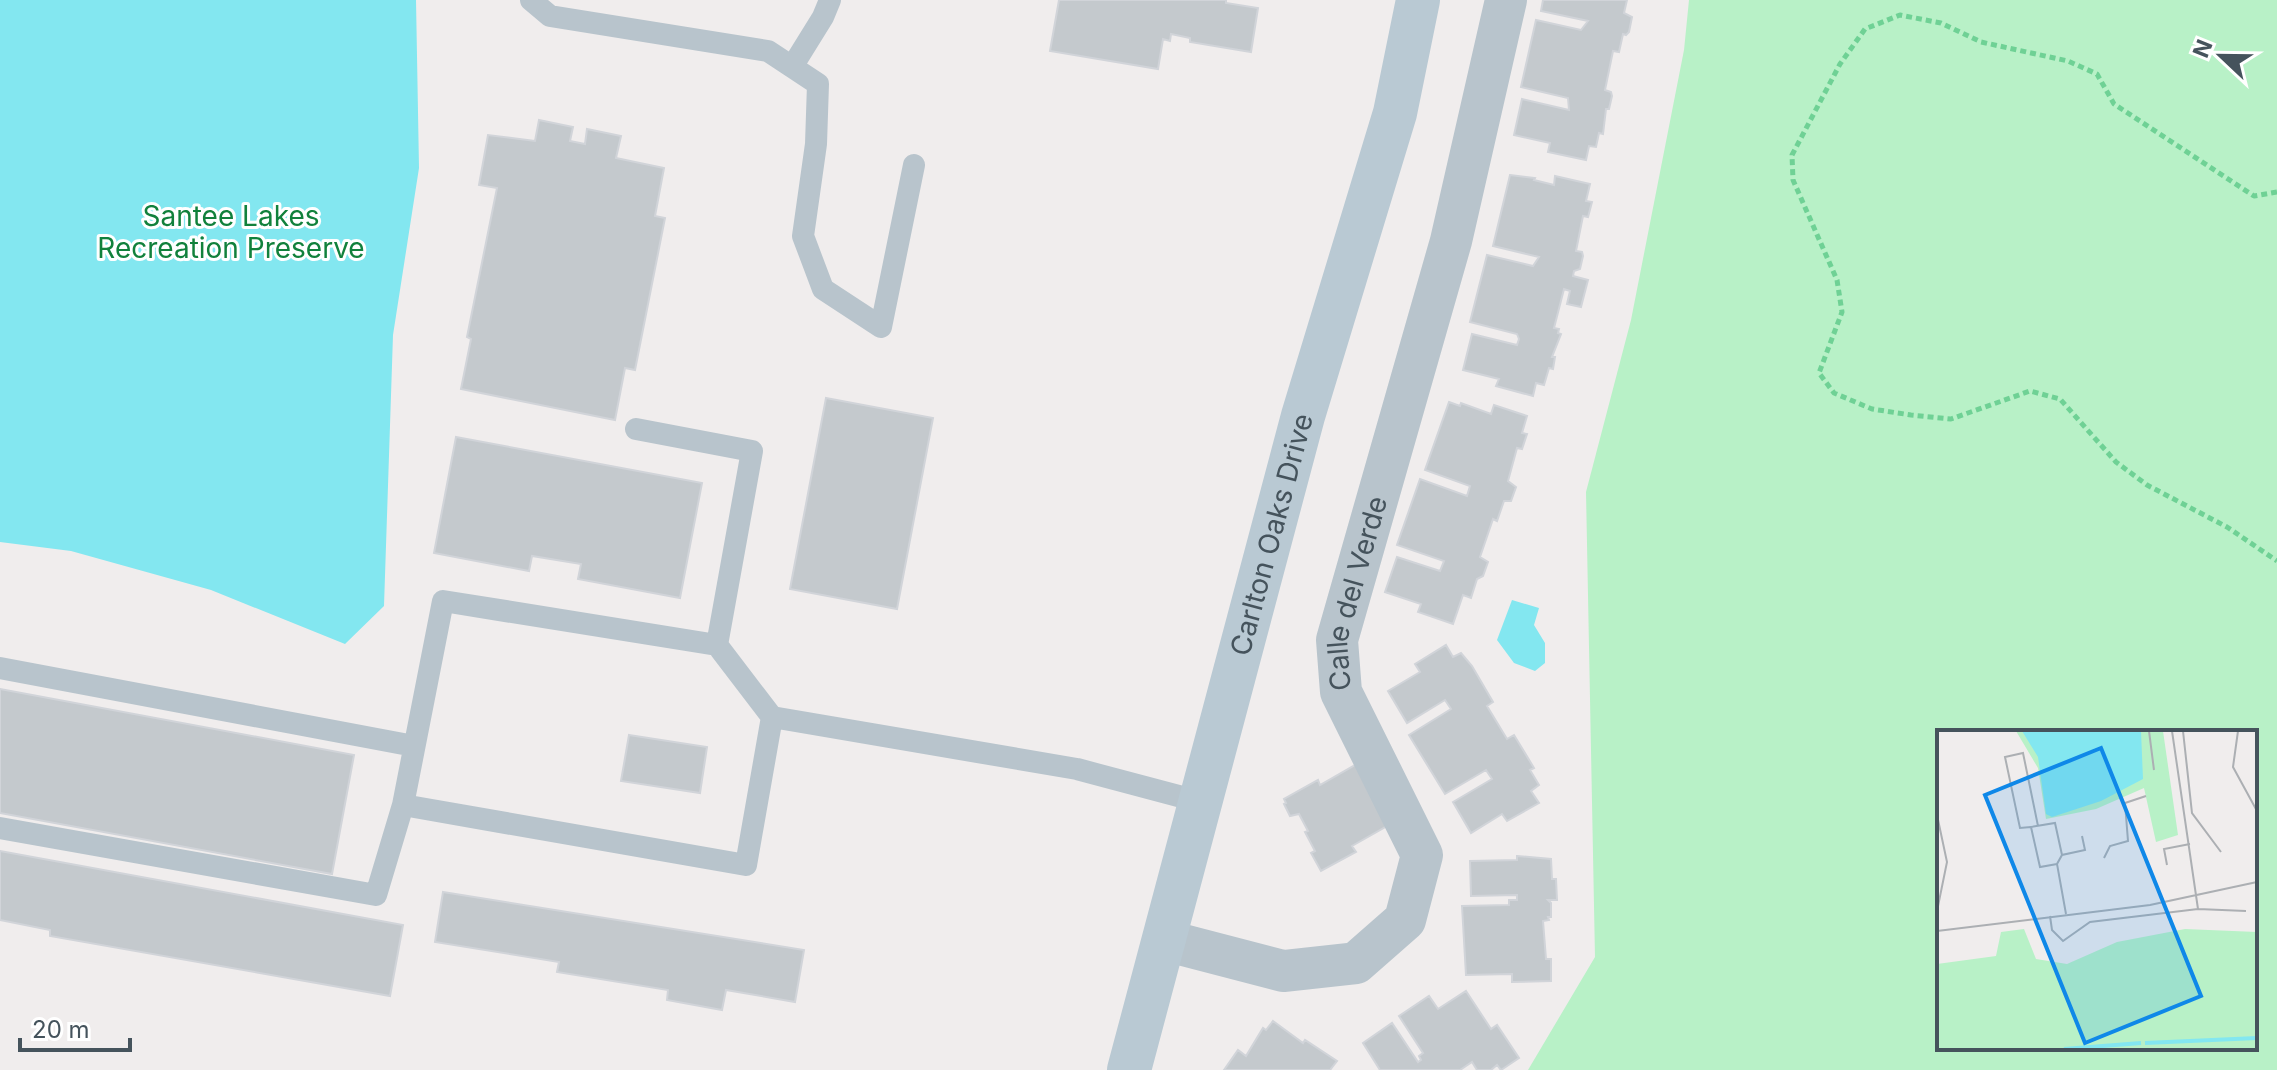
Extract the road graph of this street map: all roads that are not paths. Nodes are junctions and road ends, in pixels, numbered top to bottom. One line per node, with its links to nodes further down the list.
1 (531, 0): 5 (lane)
2 (830, 0): 5 (lane)
3 (1418, 0): 12 (main road, Carlton Oaks Drive)
4 (1506, 0): 15 (street, Calle del Verde)
5 (792, 67): 6 (lane)
6 (914, 165)
7 (636, 429): 8 (lane)
8 (717, 645): 10 (lane); 11 (lane)
9 (0, 668): 11 (lane)
10 (772, 717): 12 (lane); 13 (lane)
11 (414, 746): 13 (lane)
12 (1201, 802): 15 (main road, Carlton Oaks Drive)
13 (403, 805): 14 (lane)
14 (0, 828)
15 (1164, 940): 16 (main road, Carlton Oaks Drive)
16 (1129, 1070)

